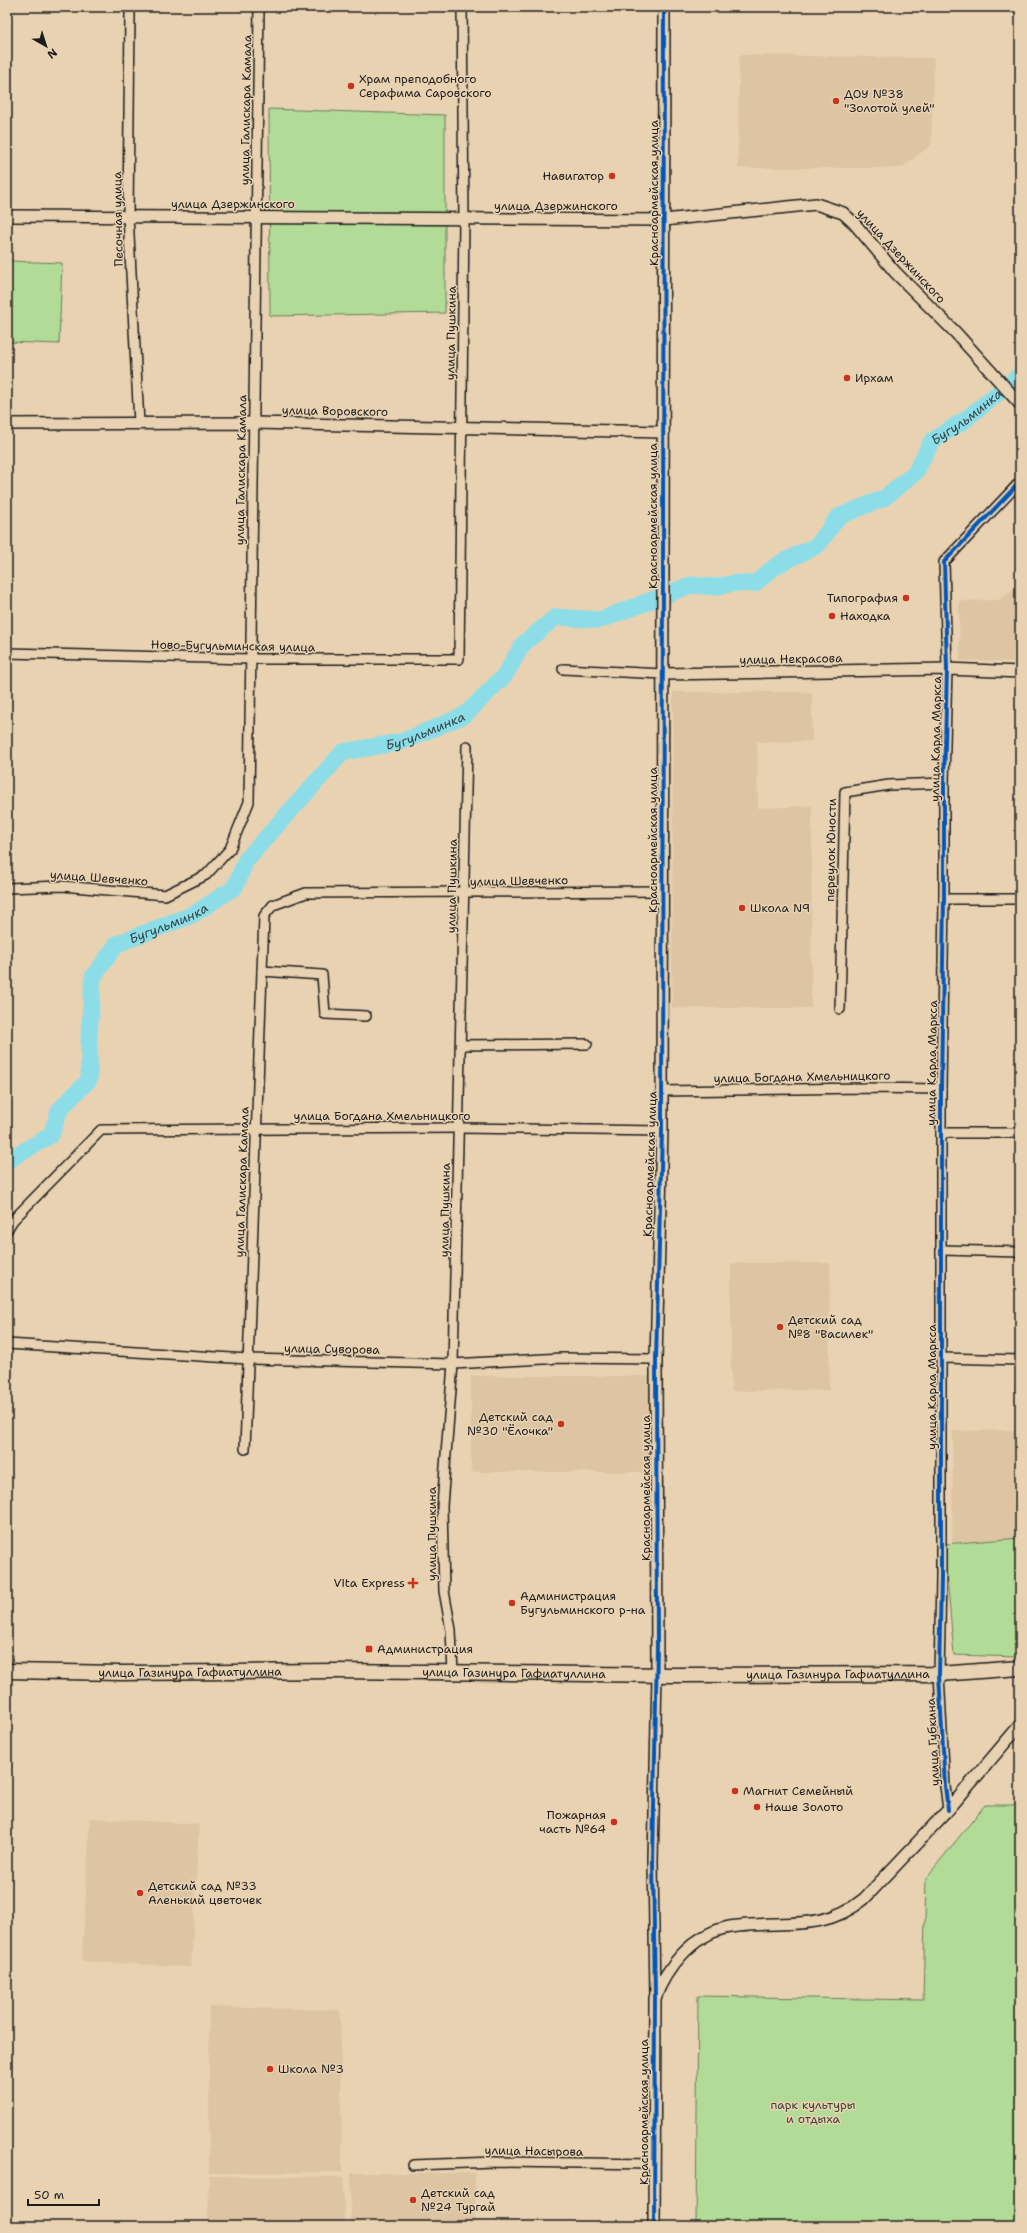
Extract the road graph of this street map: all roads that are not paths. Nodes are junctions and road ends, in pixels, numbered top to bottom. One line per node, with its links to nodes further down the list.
1 (259, 7): 7 (street, улица Галискара Камала)
2 (462, 7): 8 (street, улица Пушкина)
3 (664, 7): 9 (street, Красноармейская улица)
4 (130, 14): 6 (street, Песочная улица)
5 (7, 216): 6 (street, улица Дзержинского)
6 (128, 216): 7 (street, улица Дзержинского); 11 (street, Песочная улица)
7 (257, 217): 8 (street, улица Дзержинского); 12 (street, улица Галискара Камала)
8 (464, 219): 9 (street, улица Дзержинского); 14 (street, улица Пушкина)
9 (664, 220): 10 (street, улица Дзержинского); 15 (street, Красноармейская улица)
10 (1020, 404)
11 (139, 423): 12 (street, улица Воровского); 13 (street, улица Воровского)
12 (254, 423): 14 (street, улица Воровского); 19 (street, улица Галискара Камала)
13 (7, 424)
14 (462, 426): 15 (street, улица Воровского); 18 (street, улица Пушкина)
15 (663, 432): 23 (street, Красноармейская улица)
16 (1020, 482): 21 (street, улица Карла Маркса)
17 (7, 653): 19 (street, Ново-Бугульминская улица)
18 (459, 658): 19 (street, Ново-Бугульминская улица)
19 (250, 659): 29 (street, улица Галискара Камала)
20 (562, 669): 23 (street, улица Некрасова)
21 (947, 669): 22 (street, улица Некрасова); 23 (street, улица Некрасова); 25 (street, улица Карла Маркса)
22 (1020, 672)
23 (663, 674): 27 (street, Красноармейская улица)
24 (467, 746): 28 (street, улица Пушкина)
25 (944, 783): 30 (street, улица Карла Маркса); 34 (street, переулок Юности)
26 (7, 888): 29 (street, улица Шевченко)
27 (662, 891): 28 (street, улица Шевченко); 39 (street, Красноармейская улица)
28 (464, 894): 32 (street, улица Шевченко); 37 (street, улица Пушкина)
29 (165, 895)
30 (944, 899): 31 (street); 38 (street, улица Карла Маркса)
31 (1020, 899)
32 (264, 916): 33 (street, улица Галискара Камала)
33 (262, 971): 35 (street); 40 (street, улица Галискара Камала)
34 (840, 1009)
35 (366, 1016)
36 (587, 1044): 37 (street)
37 (461, 1045): 41 (street, улица Пушкина)
38 (941, 1089): 39 (street, улица Богдана Хмельницкого); 43 (street, улица Карла Маркса)
39 (662, 1091): 42 (street, Красноармейская улица)
40 (256, 1128): 41 (street, улица Богдана Хмельницкого); 45 (street, улица Богдана Хмельницкого); 50 (street, улица Галискара Камала)
41 (460, 1128): 42 (street, улица Богдана Хмельницкого); 53 (street, улица Пушкина)
42 (662, 1131): 51 (street, Красноармейская улица)
43 (941, 1133): 44 (street); 46 (street, улица Карла Маркса)
44 (1020, 1133)
45 (7, 1230)
46 (942, 1250): 47 (street); 49 (street, улица Карла Маркса)
47 (1020, 1252)
48 (7, 1344): 50 (street, улица Суворова)
49 (942, 1358): 52 (street); 59 (street, улица Карла Маркса)
50 (248, 1359): 53 (street, улица Суворова); 54 (street, улица Галискара Камала)
51 (656, 1360): 53 (street, улица Суворова); 58 (street, Красноармейская улица)
52 (1020, 1360)
53 (454, 1364): 57 (street, улица Пушкина)
54 (245, 1449)
55 (1020, 1668): 59 (main road, улица Газинура Гафиатуллина)
56 (7, 1671): 57 (main road, улица Газинура Гафиатуллина)
57 (453, 1673): 58 (main road, улица Газинура Гафиатуллина)
58 (657, 1674): 59 (main road, улица Газинура Гафиатуллина); 62 (street)
59 (939, 1674): 61 (street, улица Губкина)
60 (1020, 1725): 61 (street)
61 (948, 1810): 62 (street)
62 (655, 1998): 63 (street, Красноармейская улица)
63 (654, 2164): 64 (street, улица Насырова); 65 (street, Красноармейская улица)
64 (413, 2165)
65 (654, 2226)

